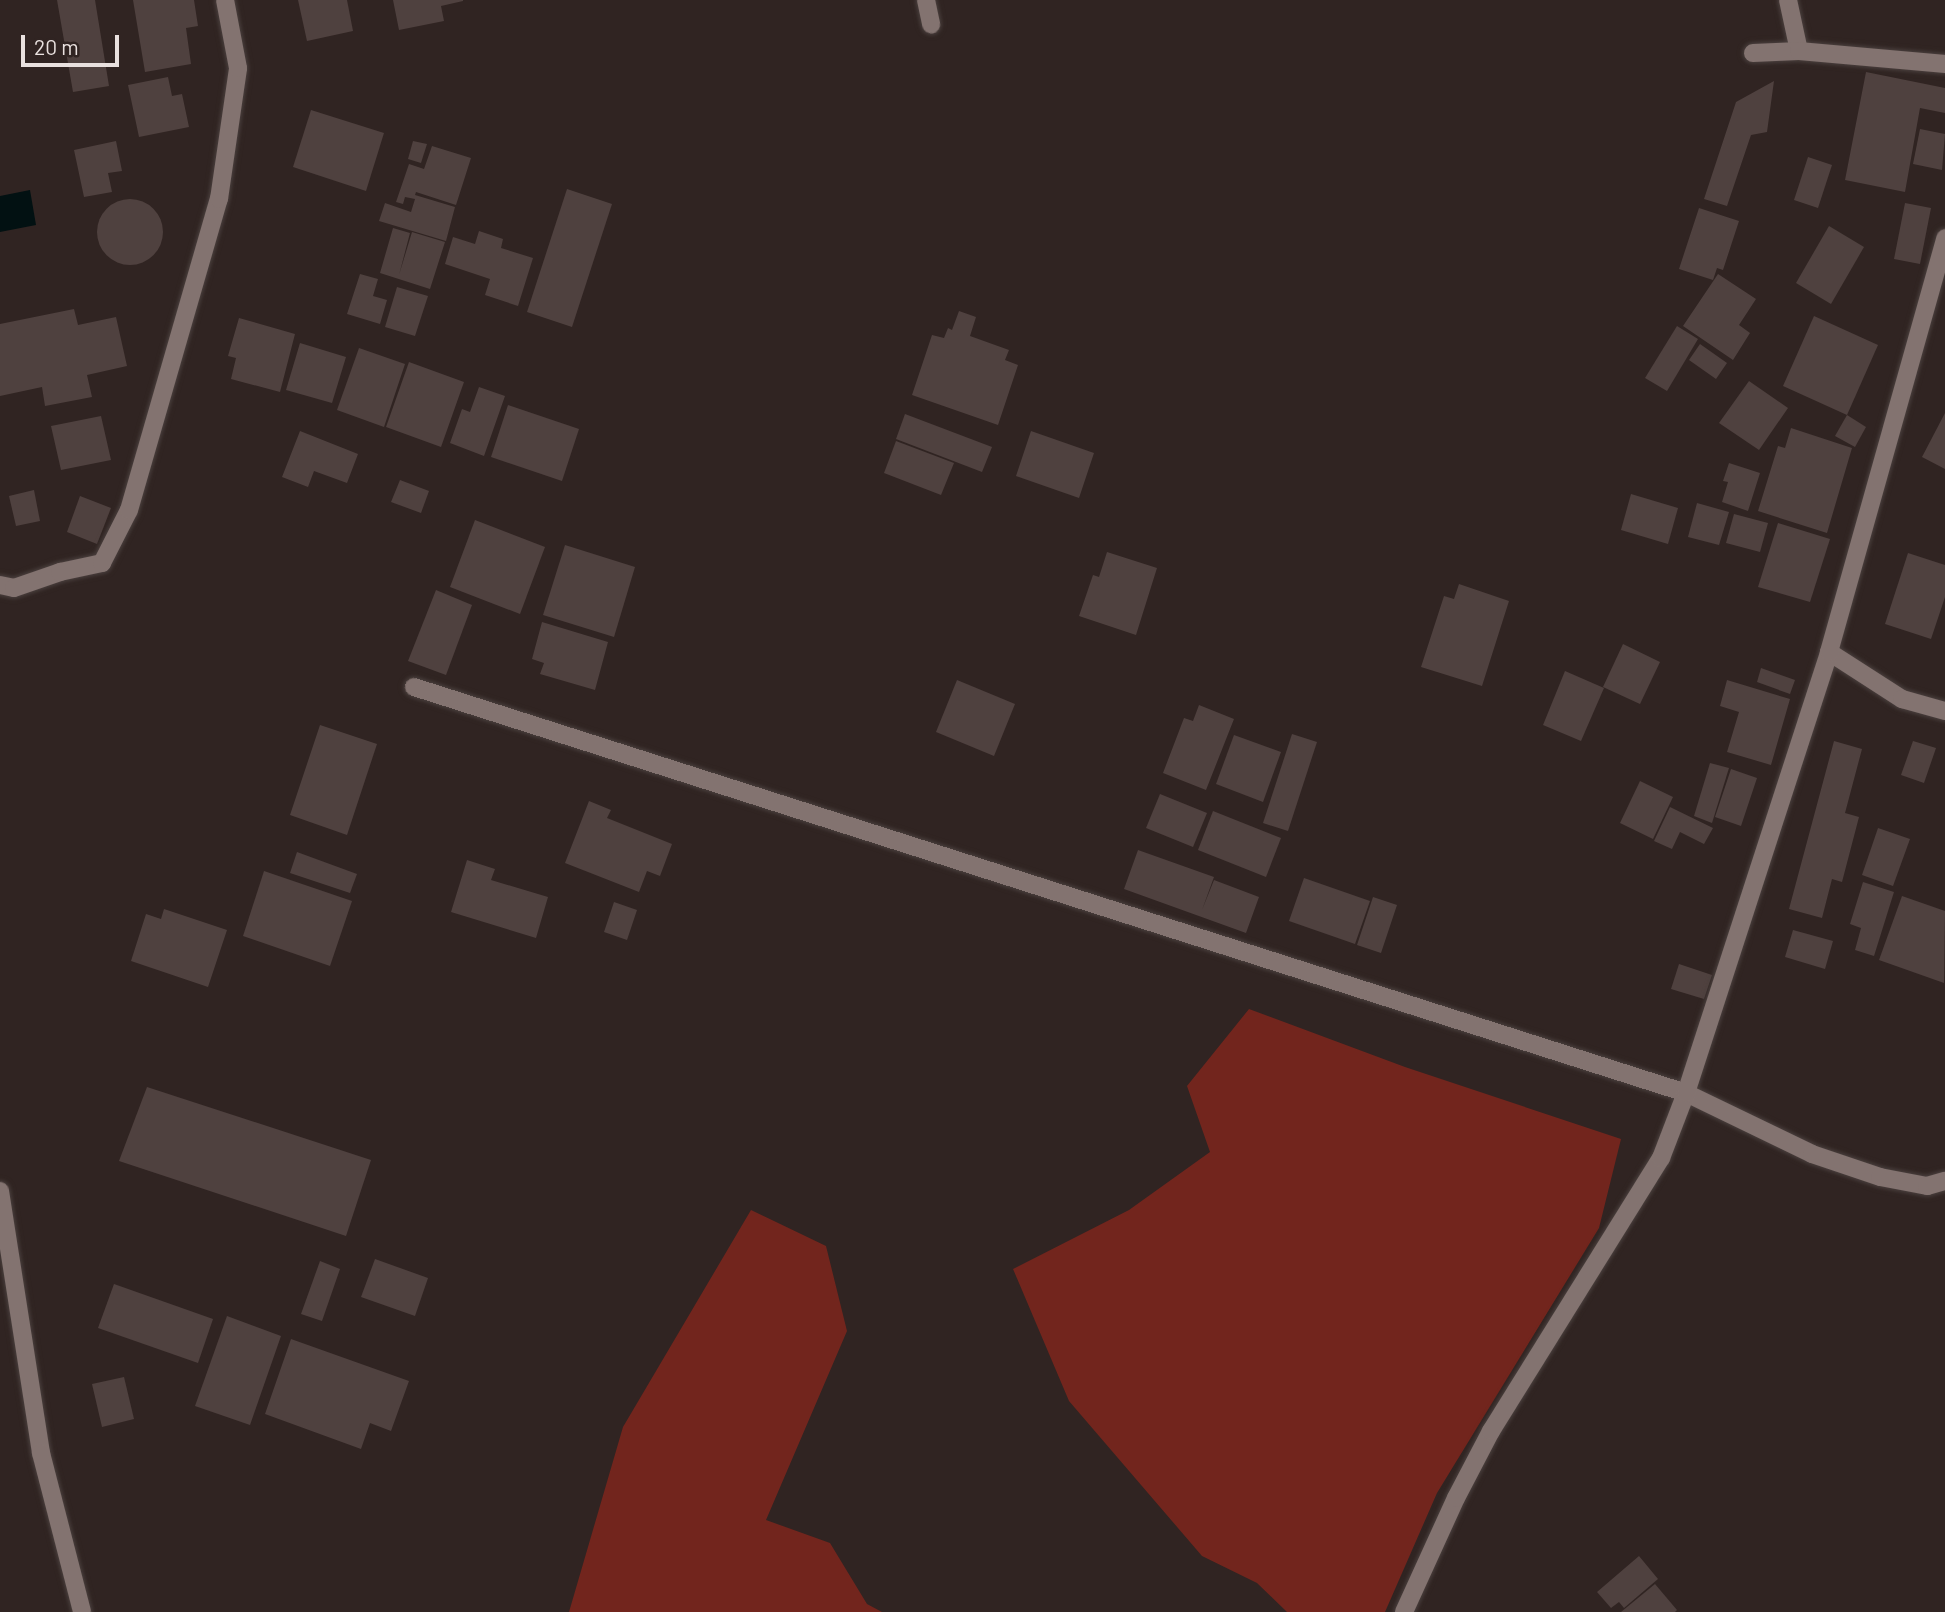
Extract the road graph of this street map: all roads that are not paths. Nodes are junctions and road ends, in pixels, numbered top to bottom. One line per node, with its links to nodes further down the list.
1 (225, 0): 9 (street)
2 (926, 0): 4 (street)
3 (1788, 0): 5 (street)
4 (931, 24)
5 (1799, 51): 6 (street); 7 (street)
6 (1753, 52)
7 (1945, 64)
8 (1945, 238): 10 (street)
9 (0, 585)
10 (1829, 653): 12 (street); 13 (street)
11 (414, 687): 13 (street)
12 (1945, 711)
13 (1686, 1093): 14 (street); 17 (street)
14 (1945, 1181)
15 (0, 1191): 16 (street)
16 (82, 1612)
17 (1404, 1612)

